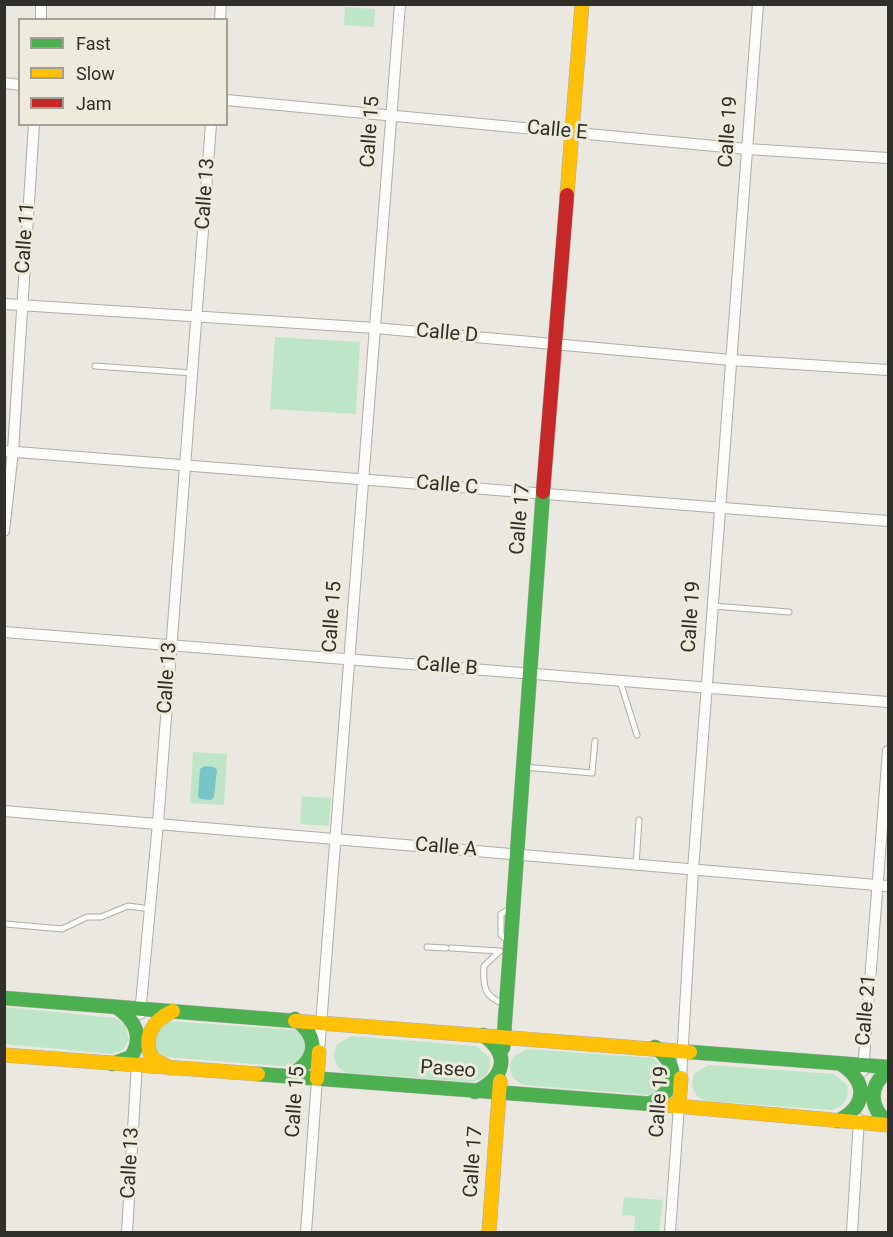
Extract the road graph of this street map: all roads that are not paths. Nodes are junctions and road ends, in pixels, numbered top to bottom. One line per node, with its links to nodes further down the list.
1 (400, 4): 5 (street, Calle 15)
2 (582, 4): 8 (main road, Calle 17)
3 (758, 4): 9 (street, Calle 19)
4 (228, 100): 5 (street, Calle E)
5 (392, 116): 8 (street, Calle E); 14 (street, Calle 15)
6 (34, 126): 12 (street, Calle 11)
7 (211, 126): 13 (street, Calle 13)
8 (573, 132): 9 (street, Calle E); 15 (main road, Calle 17)
9 (747, 149): 10 (street, Calle E); 16 (street, Calle 19)
10 (888, 158)
11 (4, 304): 12 (street, Calle D)
12 (20, 305): 13 (street, Calle D); 20 (street, Calle 11)
13 (198, 316): 14 (street, Calle D); 19 (street, Calle 13)
14 (375, 328): 15 (street, Calle D); 22 (street, Calle 15)
15 (553, 344): 16 (street, Calle D); 23 (main road, Calle 17)
16 (731, 360): 18 (street, Calle D); 24 (street, Calle 19)
17 (95, 366): 19 (lane)
18 (888, 370)
19 (193, 373): 21 (street, Calle 13)
20 (8, 451): 21 (street, Calle C); 26 (street, Calle 11)
21 (185, 465): 22 (street, Calle C); 30 (street, Calle 13)
22 (364, 479): 23 (street, Calle C); 31 (street, Calle 15)
23 (543, 493): 24 (street, Calle C); 32 (main road, Calle 17)
24 (720, 508): 25 (street, Calle C); 27 (street, Calle 19)
25 (888, 521)
26 (4, 531)
27 (713, 606): 28 (lane); 34 (street, Calle 19)
28 (789, 612)
29 (4, 632): 30 (street, Calle B)
30 (170, 645): 31 (street, Calle B); 42 (street, Calle 13)
31 (350, 659): 32 (street, Calle B); 43 (street, Calle 15)
32 (528, 673): 33 (street, Calle B); 39 (main road, Calle 17)
33 (620, 681): 34 (street, Calle B); 36 (lane)
34 (706, 687): 35 (street, Calle B); 46 (street, Calle 19)
35 (888, 702)
36 (637, 735)
37 (595, 741): 39 (lane)
38 (888, 751): 47 (street, Calle 21)
39 (522, 767): 44 (main road, Calle 17)
40 (4, 811): 42 (street, Calle A)
41 (639, 820): 45 (lane)
42 (158, 823): 43 (street, Calle A); 48 (street, Calle 13)
43 (334, 838): 44 (street, Calle A); 58 (street, Calle 15)
44 (516, 854): 45 (street, Calle A); 51 (main road, Calle 17)
45 (636, 865): 46 (street, Calle A)
46 (693, 870): 47 (street, Calle A); 64 (street, Calle 19)
47 (884, 885): 72 (street, Calle 21)
48 (150, 909): 49 (lane); 55 (street, Calle 13)
49 (6, 924)
50 (427, 947): 51 (lane)
51 (507, 947): 53 (main road, Calle 17); 53 (lane)
52 (4, 998): 54 (main road, Paseo)
53 (506, 1004): 61 (main road, Calle 17)
54 (116, 1007): 55 (main road, Paseo); 62 (main road)
55 (141, 1008): 56 (main road, Paseo); 62 (street, Calle 13)
56 (173, 1011): 57 (main road, Paseo); 73 (main road)
57 (295, 1019): 58 (main road, Paseo); 75 (main road)
58 (321, 1022): 59 (main road, Paseo); 65 (street, Calle 15)
59 (345, 1025): 60 (main road, Paseo); 65 (main road)
60 (483, 1035): 61 (main road, Paseo); 70 (main road)
61 (504, 1037): 63 (main road, Paseo); 70 (main road, Calle 17)
62 (138, 1039): 68 (main road); 71 (street, Calle 13)
63 (655, 1047): 64 (main road, Paseo); 82 (main road)
64 (683, 1050): 66 (main road, Paseo); 76 (street, Calle 19)
65 (319, 1052): 77 (main road, Calle 15); 78 (main road)
66 (705, 1052): 69 (main road, Paseo); 76 (main road)
67 (4, 1055): 68 (main road, Paseo)
68 (107, 1064): 71 (main road, Paseo)
69 (841, 1064): 72 (main road, Paseo); 81 (main road)
70 (501, 1065): 79 (main road); 80 (main road, Calle 17)
71 (136, 1066): 73 (main road, Paseo); 88 (street, Calle 13)
72 (863, 1066): 74 (main road, Paseo); 81 (street, Calle 21)
73 (174, 1069): 75 (main road, Paseo)
74 (888, 1069): 87 (main road)
75 (288, 1076): 77 (main road, Paseo)
76 (681, 1078): 83 (main road, Calle 19); 84 (main road)
77 (317, 1079): 78 (main road, Paseo); 89 (street, Calle 15)
78 (336, 1081): 79 (main road, Paseo)
79 (475, 1092): 80 (main road, Paseo)
80 (499, 1094): 82 (main road, Paseo); 90 (main road, Calle 17)
81 (861, 1094): 85 (main road); 86 (street, Calle 21)
82 (649, 1104): 83 (main road, Paseo)
83 (679, 1106): 84 (main road, Paseo); 91 (street, Calle 19)
84 (700, 1108): 85 (main road, Paseo)
85 (838, 1121): 86 (main road, Paseo)
86 (859, 1122): 87 (main road, Paseo); 92 (street, Calle 21)
87 (888, 1124)
88 (127, 1233)
89 (306, 1233)
90 (489, 1233)
91 (670, 1233)
92 (852, 1233)

